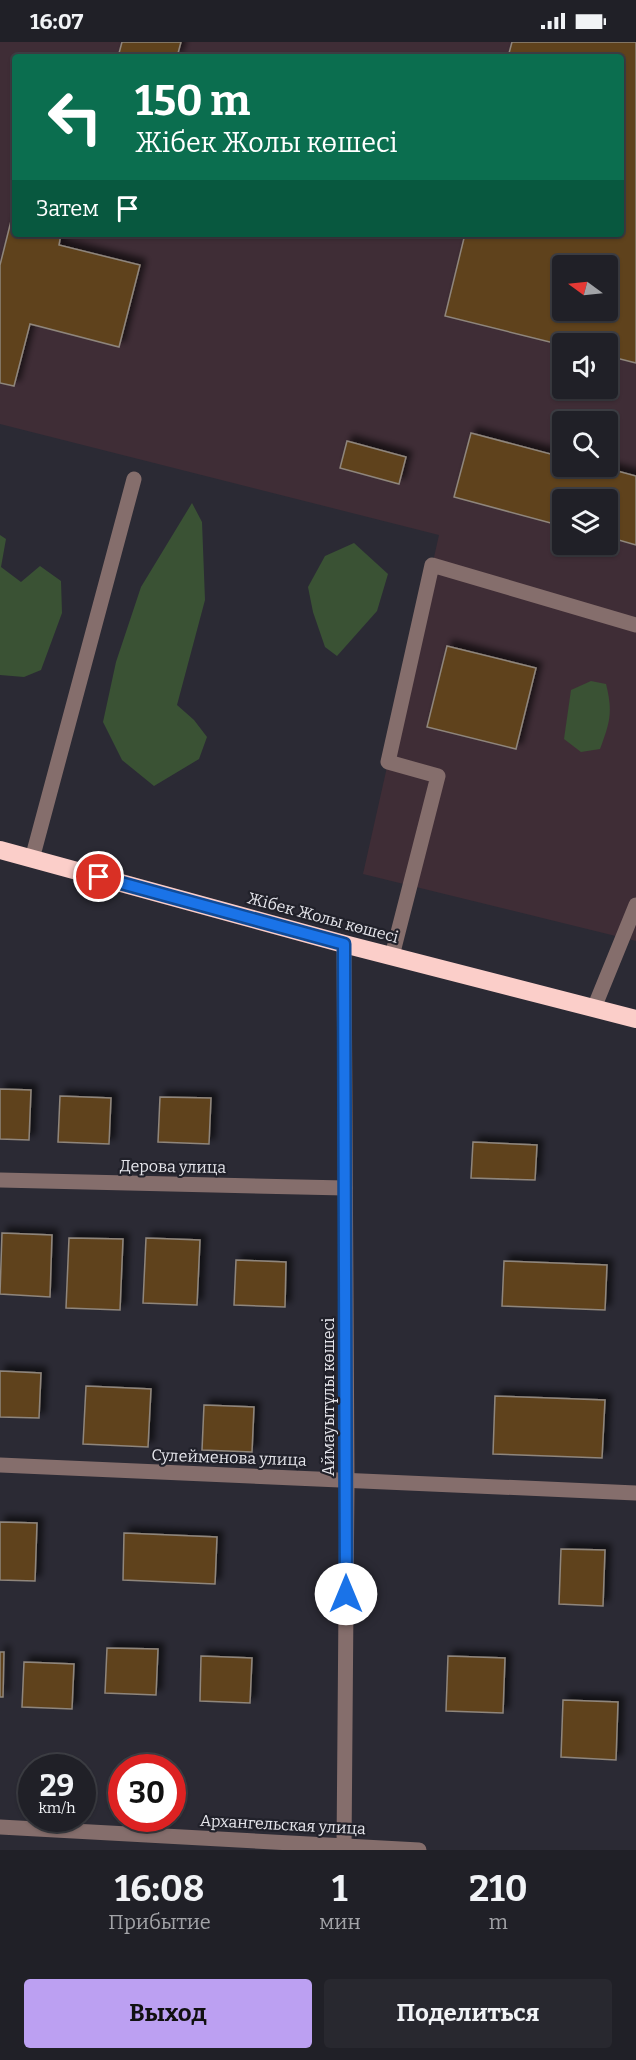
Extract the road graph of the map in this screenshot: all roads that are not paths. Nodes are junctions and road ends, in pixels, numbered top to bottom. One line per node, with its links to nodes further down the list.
1 (134, 479): 4 (street)
2 (636, 624): 7 (street)
3 (0, 850): 4 (highway, Жібек Жолы көшесі)
4 (32, 859): 6 (highway, Жібек Жолы көшесі)
5 (636, 905): 8 (street)
6 (344, 944): 7 (highway, Жібек Жолы көшесі); 11 (street, Аймауытұлы көшесі)
7 (392, 956): 8 (highway, Жібек Жолы көшесі)
8 (594, 1008): 9 (highway, Жібек Жолы көшесі)
9 (636, 1019)
10 (0, 1180): 11 (street, Дерова улица)
11 (345, 1188): 13 (street, Аймауытұлы көшесі)
12 (0, 1465): 13 (street, Сулейменова улица)
13 (347, 1480): 14 (street, Сулейменова улица); 16 (street, Аймауытұлы көшесі)
14 (636, 1493)
15 (0, 1827): 16 (street, Архангельская улица)
16 (344, 1848): 17 (street, Архангельская улица)
17 (419, 1850)

